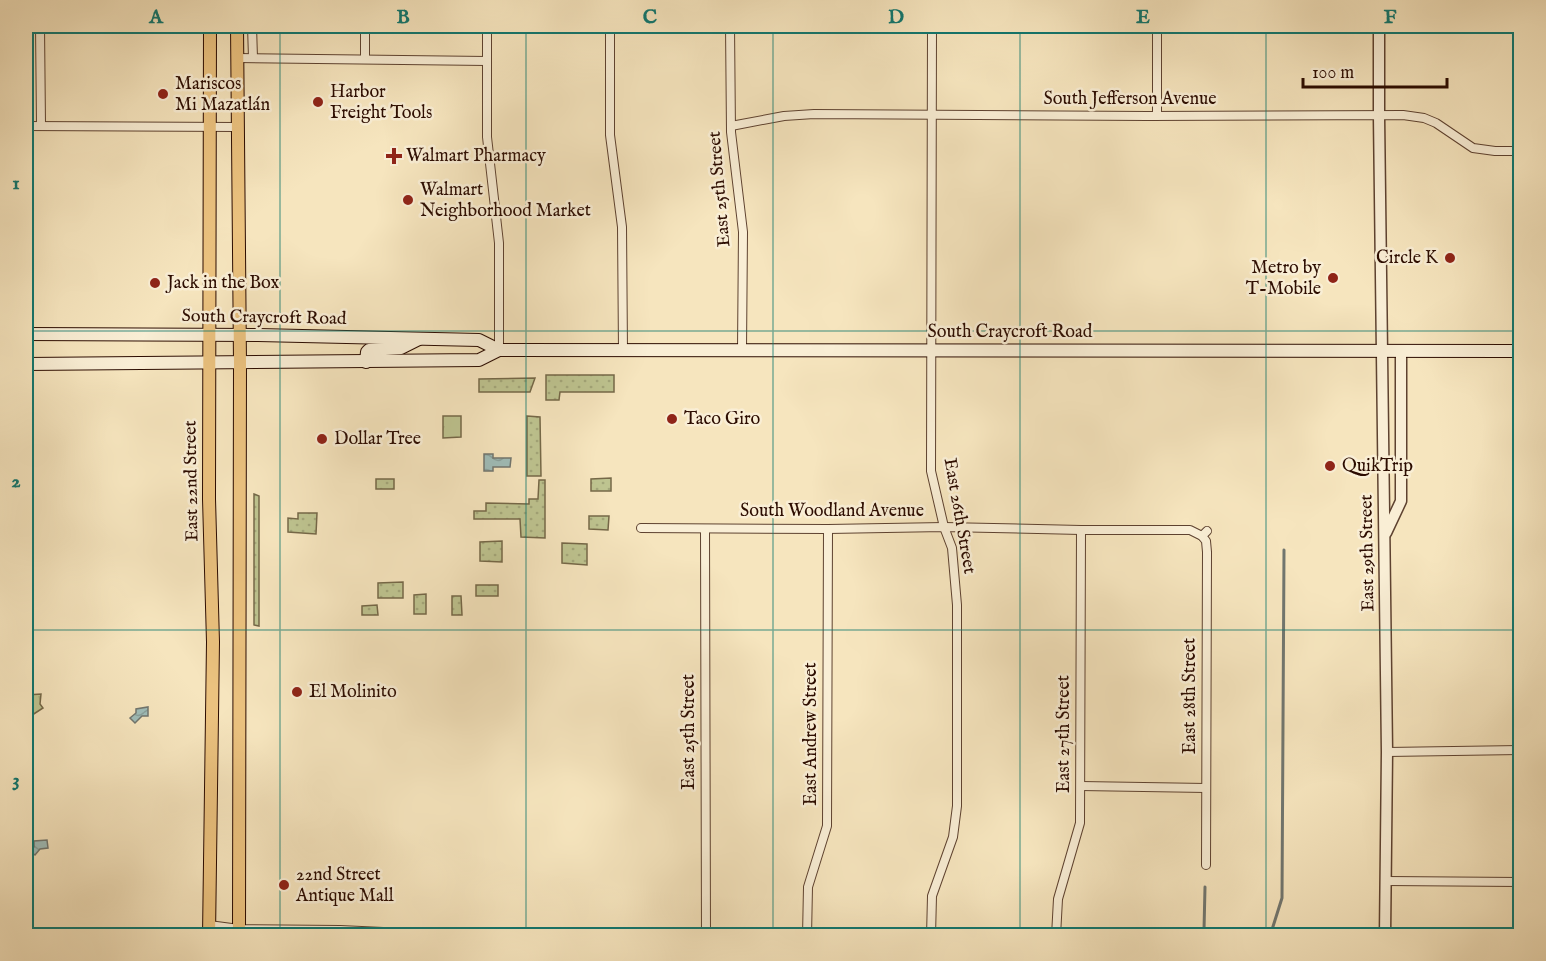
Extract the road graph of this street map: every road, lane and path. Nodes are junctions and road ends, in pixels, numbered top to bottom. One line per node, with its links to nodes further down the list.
1 (40, 26): 19 (street)
2 (210, 26): 22 (main road, East 22nd Street)
3 (237, 26): 12 (main road)
4 (252, 26): 13 (street)
5 (365, 26): 14 (street)
6 (487, 26): 15 (street)
7 (610, 26): 33 (street)
8 (730, 26): 21 (street, East 25th Street)
9 (932, 26): 16 (street, East 26th Street)
10 (1157, 26): 17 (street)
11 (1379, 26): 18 (street, East 29th Street)
12 (237, 58): 13 (street); 23 (main road)
13 (253, 58): 14 (street)
14 (365, 59): 15 (street)
15 (487, 61): 30 (street)
16 (933, 114): 17 (street, South Jefferson Avenue); 21 (street, South Jefferson Avenue); 29 (street, East 26th Street)
17 (1157, 116): 18 (street, South Jefferson Avenue)
18 (1379, 116): 24 (street, South Jefferson Avenue); 34 (street, East 29th Street)
19 (41, 125): 20 (street); 22 (street)
20 (26, 126)
21 (731, 126): 31 (street, East 25th Street)
22 (210, 127): 23 (street); 26 (main road, East 22nd Street)
23 (237, 127): 27 (main road)
24 (1521, 151)
25 (26, 334): 26 (main road, South Craycroft Road)
26 (209, 334): 27 (main road, South Craycroft Road); 37 (main road, East 22nd Street)
27 (239, 334): 28 (main road, South Craycroft Road); 38 (main road)
28 (420, 338): 30 (main road, South Craycroft Road); 36 (main road)
29 (933, 350): 31 (main road, South Craycroft Road); 34 (main road, South Craycroft Road); 40 (street, East 26th Street)
30 (499, 351): 33 (main road, South Craycroft Road); 36 (main road, South Craycroft Road)
31 (742, 351): 33 (main road, South Craycroft Road)
32 (1521, 351): 35 (main road, South Craycroft Road)
33 (623, 352)
34 (1382, 352): 35 (main road, South Craycroft Road); 46 (street, East 29th Street)
35 (1401, 352): 46 (street)
36 (366, 362): 38 (main road, South Craycroft Road)
37 (209, 363): 38 (main road, South Craycroft Road); 39 (main road, South Craycroft Road); 54 (main road, East 22nd Street)
38 (240, 363): 55 (main road)
39 (26, 364)
40 (944, 527): 43 (street, South Woodland Avenue); 44 (street, South Woodland Avenue); 59 (street, East 26th Street)
41 (641, 528): 42 (street, South Woodland Avenue)
42 (705, 528): 43 (street, South Woodland Avenue); 57 (street, East 25th Street)
43 (828, 529): 58 (street, East Andrew Street)
44 (1081, 530): 45 (street, South Woodland Avenue); 49 (street, East 27th Street)
45 (1205, 533): 50 (street, East 28th Street)
46 (1385, 536): 48 (street, East 29th Street)
47 (1521, 750): 48 (street)
48 (1387, 752): 52 (street, East 29th Street)
49 (1081, 786): 50 (street); 60 (street, East 27th Street)
50 (1206, 788): 51 (street, East 28th Street)
51 (1206, 865)
52 (1386, 881): 53 (street); 61 (street, East 29th Street)
53 (1521, 882)
54 (209, 930): 55 (street)
55 (239, 932): 56 (street)
56 (470, 936)
57 (706, 936)
58 (807, 936)
59 (931, 936)
60 (1056, 936)
61 (1385, 936)

